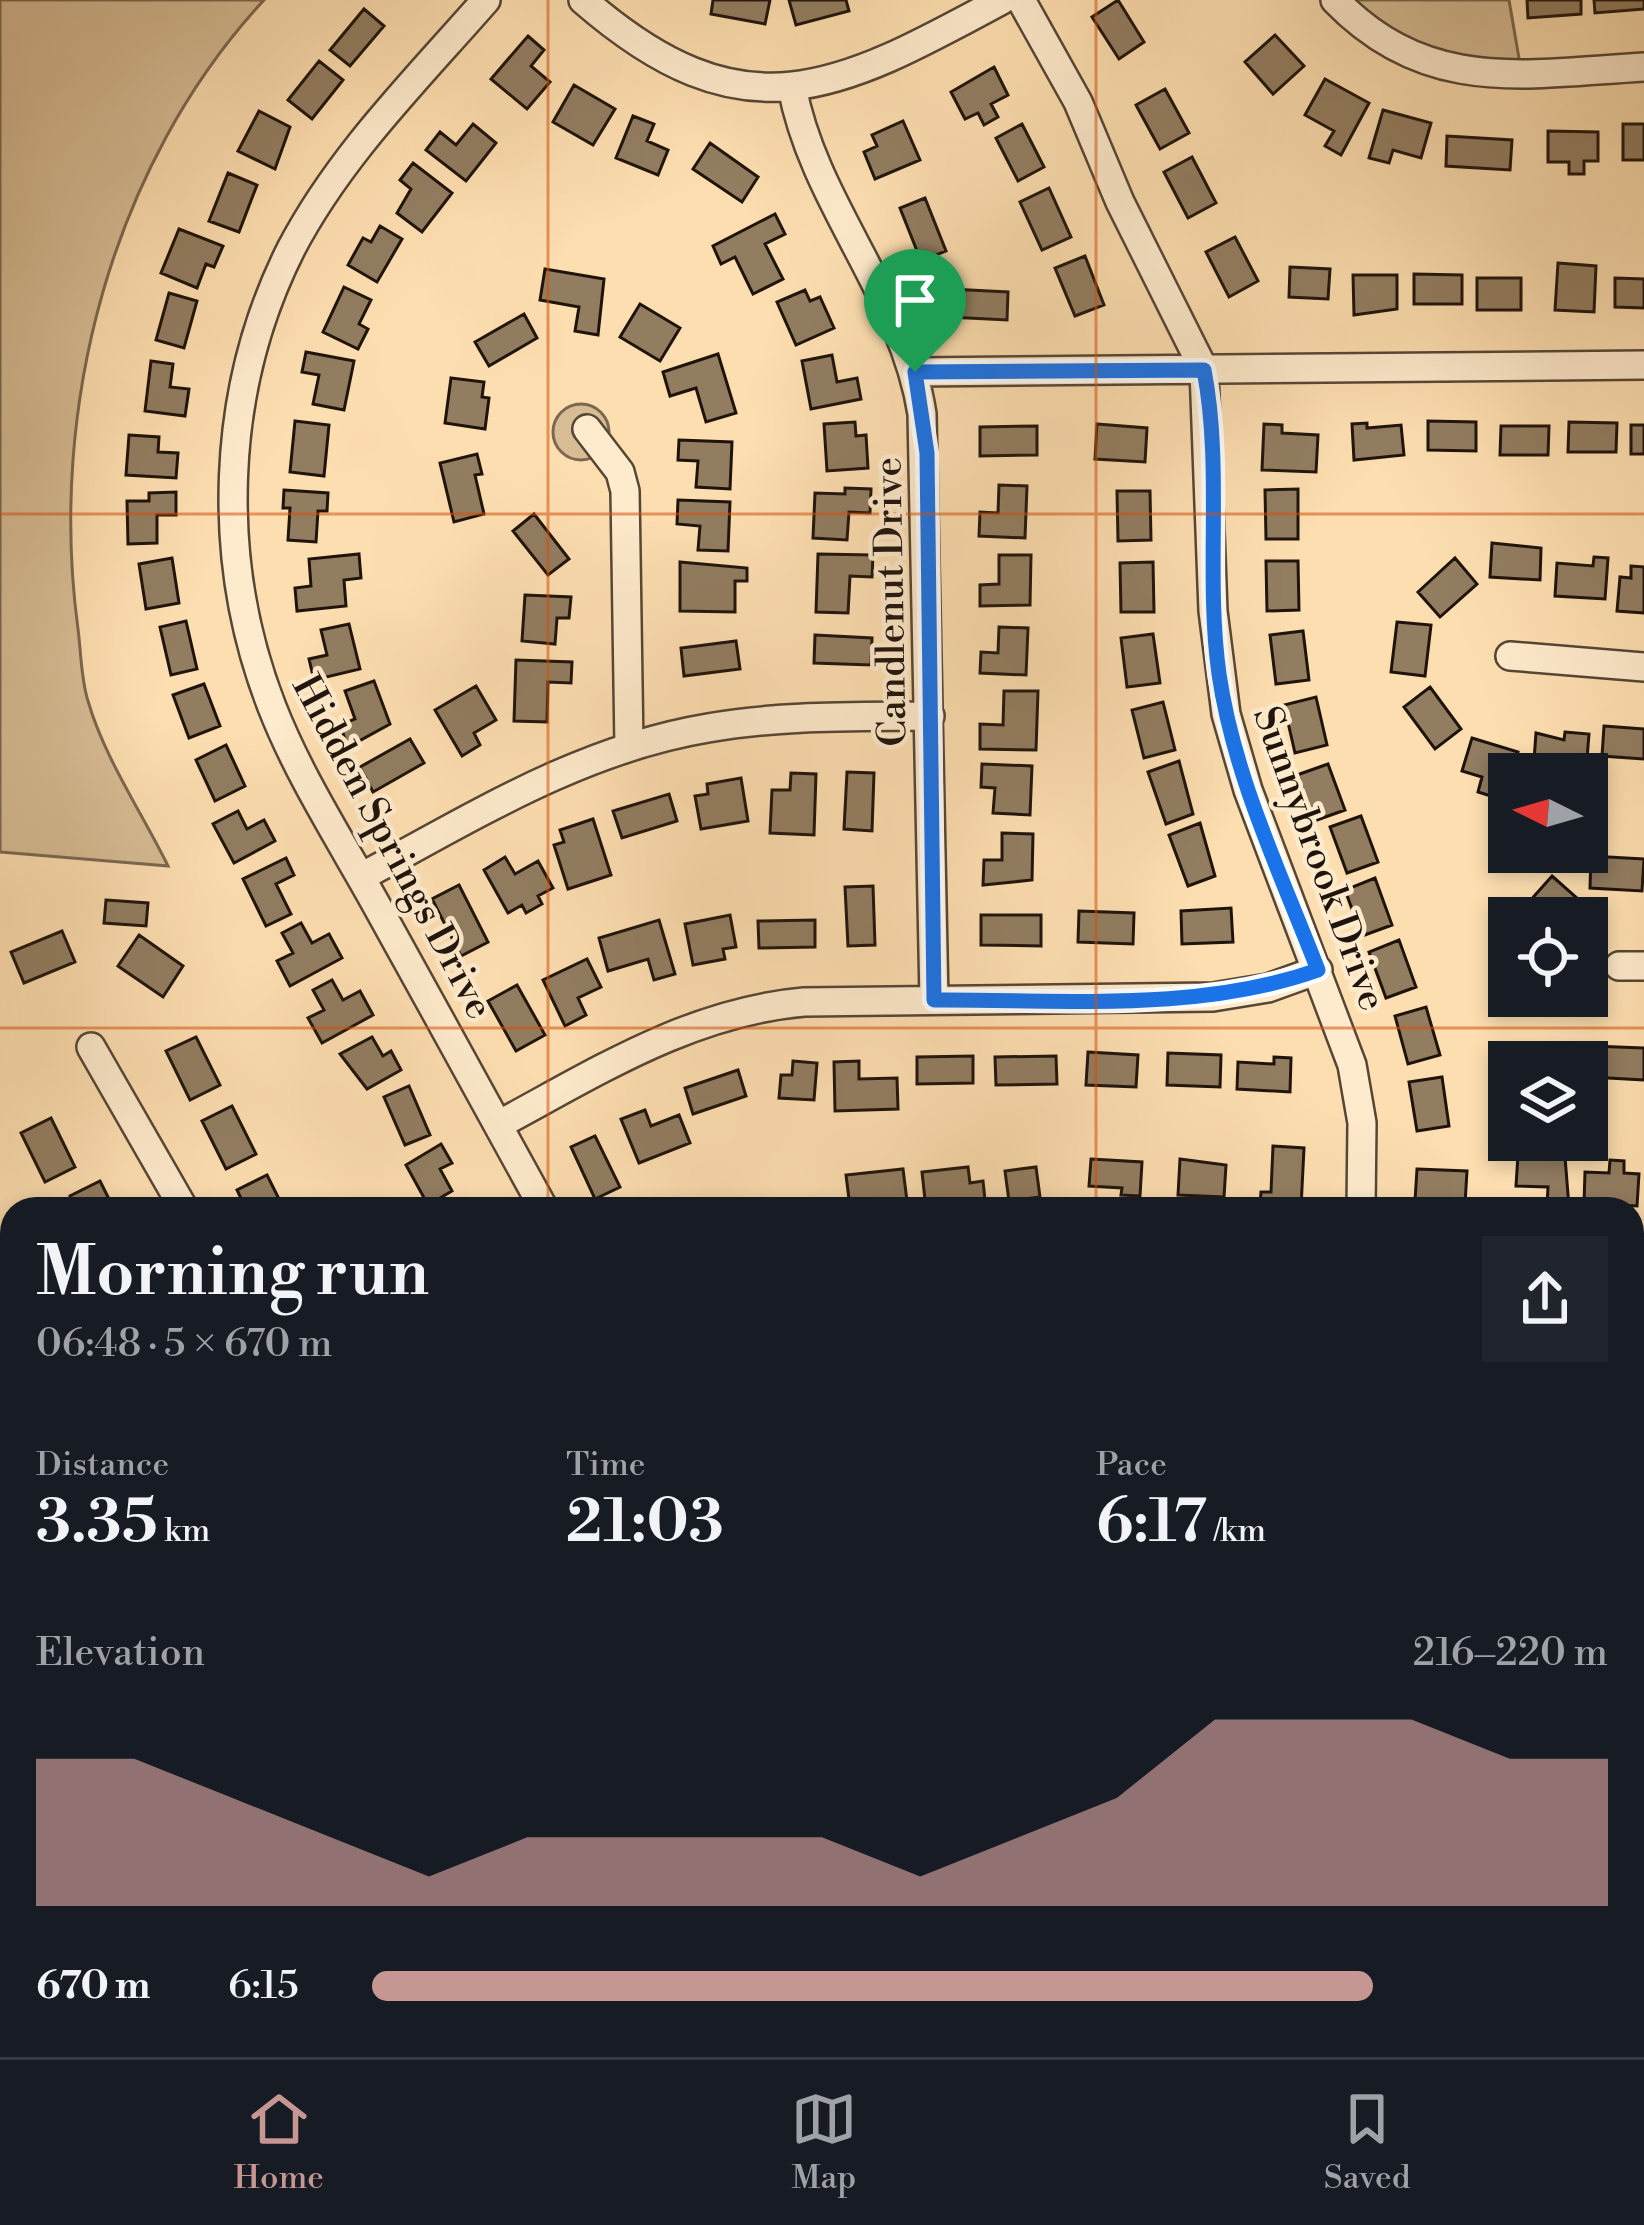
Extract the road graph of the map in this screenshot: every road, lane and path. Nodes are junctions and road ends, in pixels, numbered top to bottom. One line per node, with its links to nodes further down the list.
1 (486, 0): 16 (street, Hidden Springs Drive)
2 (583, 0): 7 (street)
3 (1002, 0): 7 (street)
4 (1022, 0): 9 (street, Sunnybrook Drive)
5 (1335, 0): 6 (street)
6 (1644, 67)
7 (792, 87): 10 (street, Candlenut Drive)
8 (1644, 365): 9 (street)
9 (1204, 370): 10 (street); 17 (street, Sunnybrook Drive)
10 (915, 372): 14 (street, Candlenut Drive)
11 (586, 429): 15 (street)
12 (1510, 656): 13 (street)
13 (1644, 667)
14 (930, 716): 15 (street); 18 (street, Candlenut Drive)
15 (629, 747): 16 (street)
16 (361, 877): 20 (street, Hidden Springs Drive)
17 (1318, 970): 18 (street); 23 (street, Sunnybrook Drive)
18 (934, 1000): 20 (street)
19 (92, 1047): 21 (street)
20 (498, 1125): 22 (street, Hidden Springs Drive)
21 (177, 1197)
22 (537, 1197)
23 (1361, 1197)

